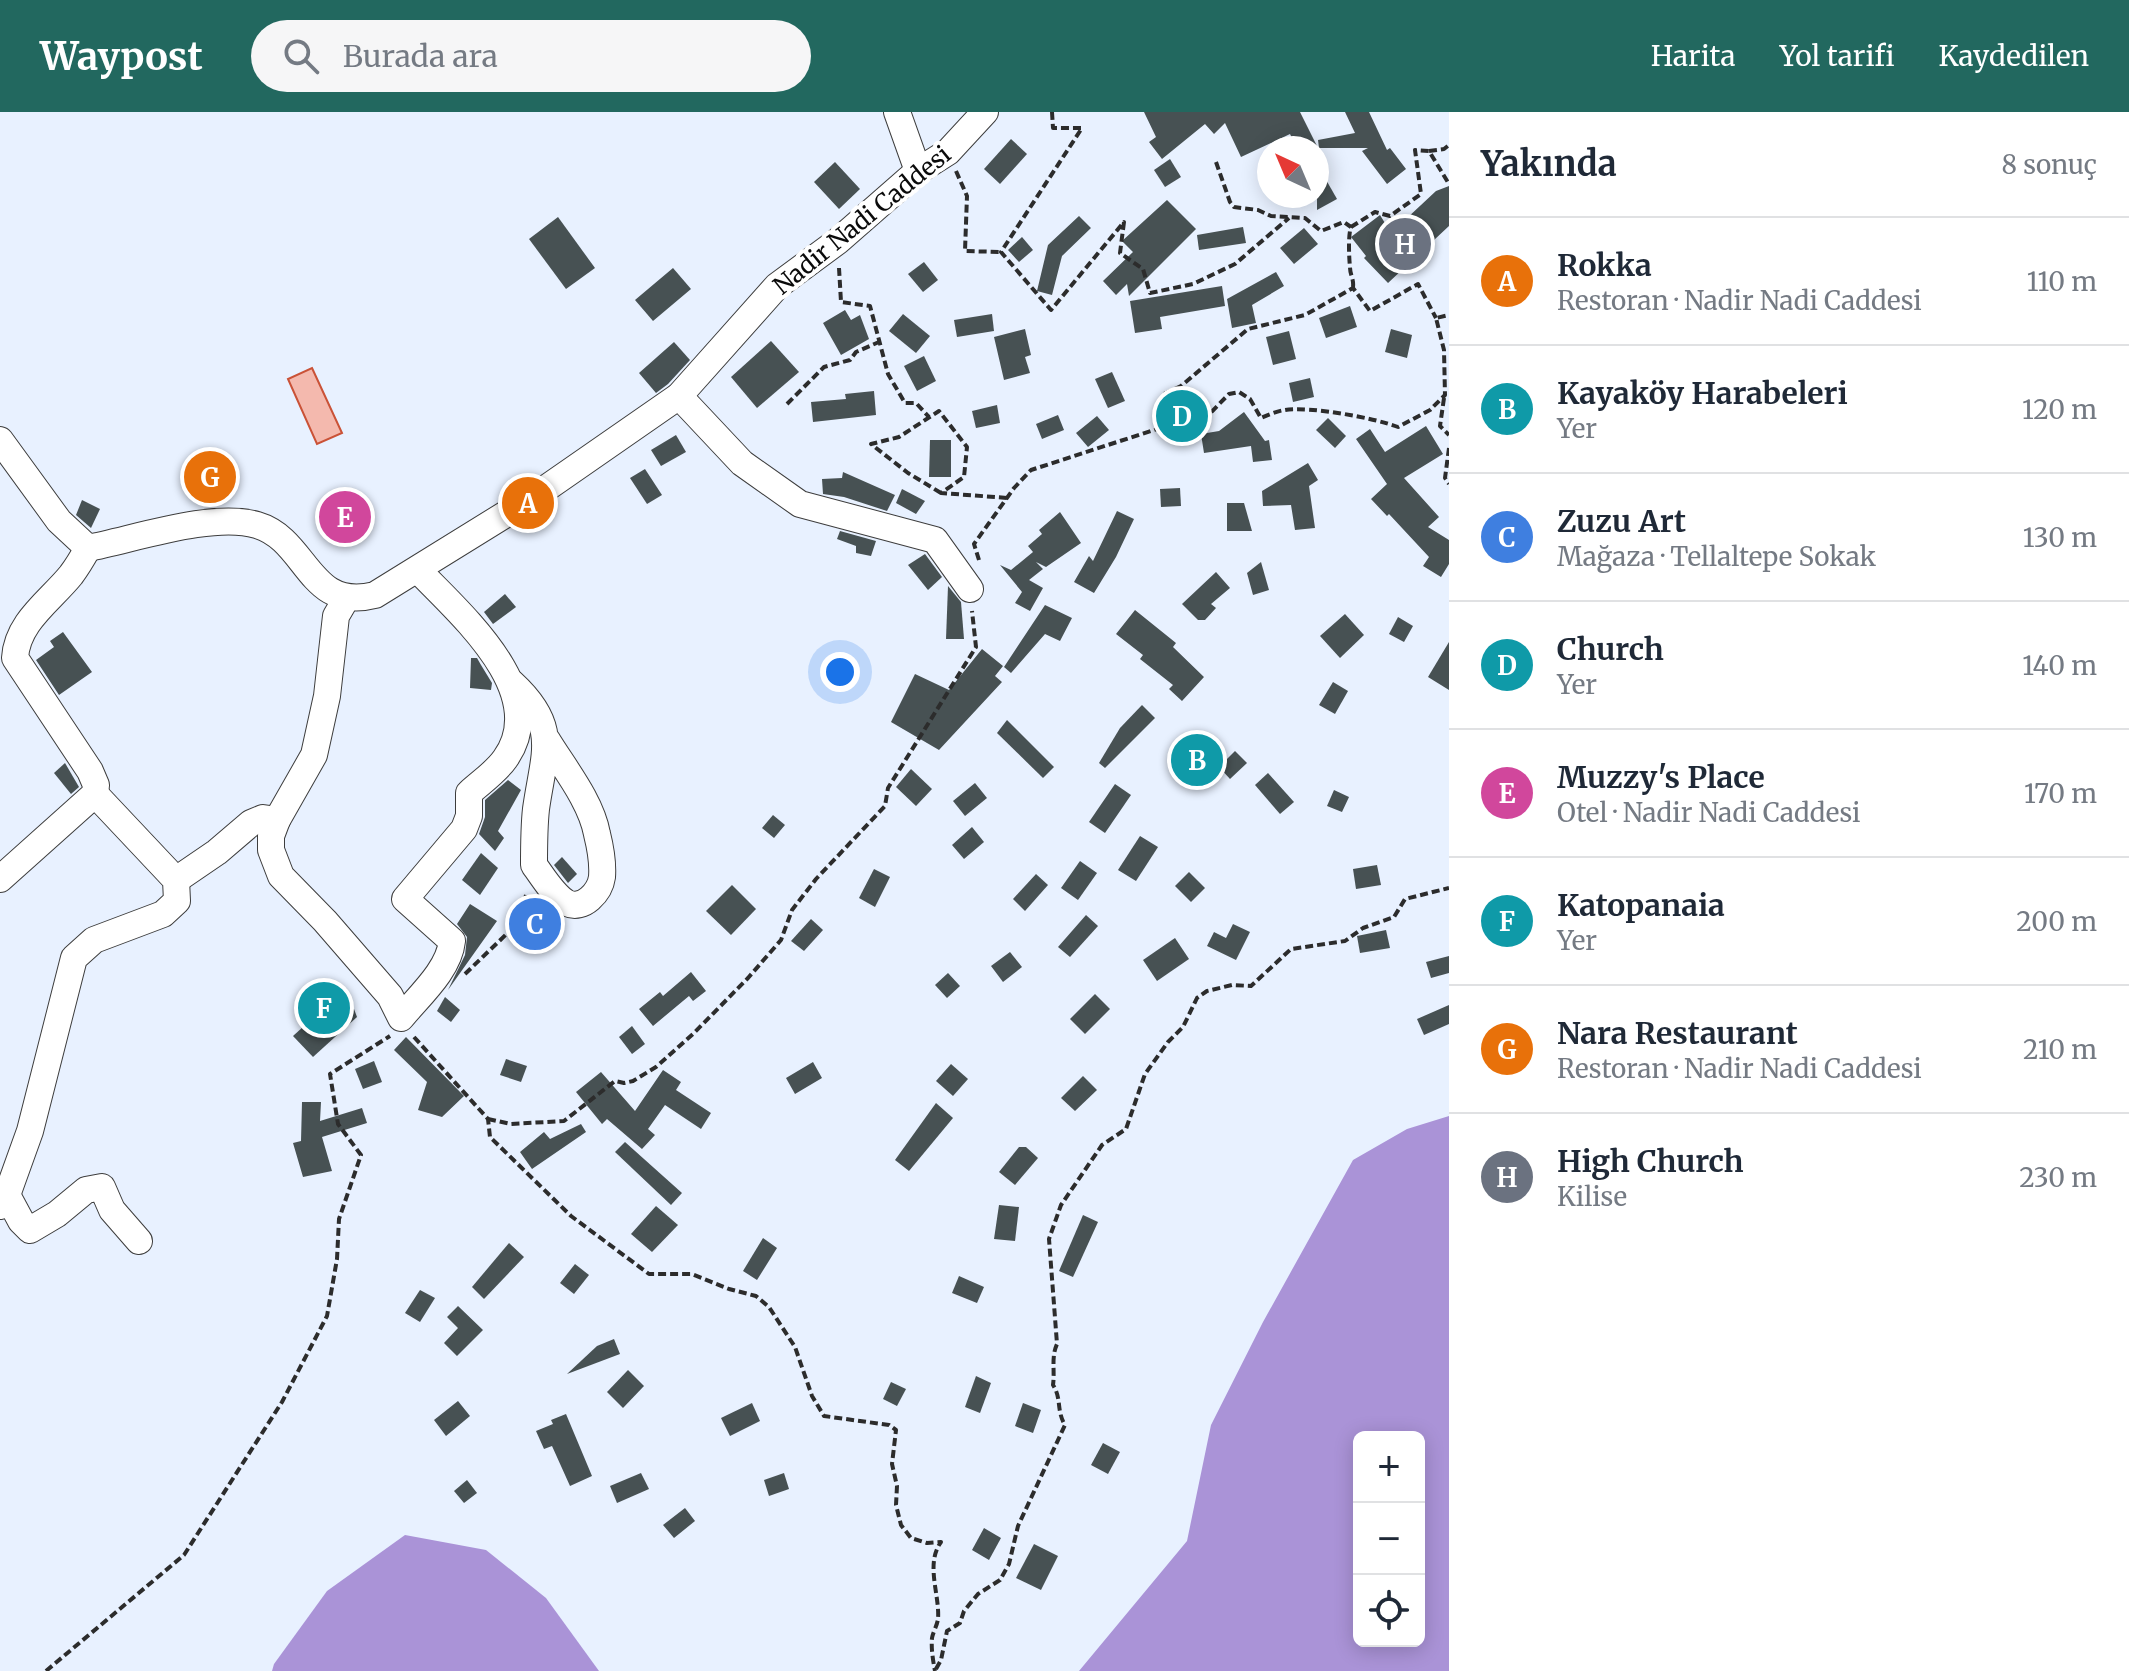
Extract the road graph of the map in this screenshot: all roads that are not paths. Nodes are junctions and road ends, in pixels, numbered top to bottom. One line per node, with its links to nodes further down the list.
1 (897, 112): 3 (street)
2 (985, 112): 3 (street, Nadir Nadi Caddesi)
3 (918, 171): 4 (street, Nadir Nadi Caddesi)
4 (679, 396): 8 (street, Nadir Nadi Caddesi); 9 (street)
5 (0, 440): 6 (street)
6 (9, 472): 7 (street)
7 (88, 548): 10 (street); 11 (street)
8 (418, 570): 10 (street, Nadir Nadi Caddesi); 12 (street)
9 (970, 589)
10 (346, 599): 15 (street)
11 (9, 668): 14 (street)
12 (510, 681): 13 (street); 15 (street)
13 (547, 740): 13 (street)
14 (95, 794): 16 (street); 17 (street)
15 (277, 820): 17 (street)
16 (0, 879)
17 (176, 880): 18 (street)
18 (4, 1201): 19 (street)
19 (139, 1241)

